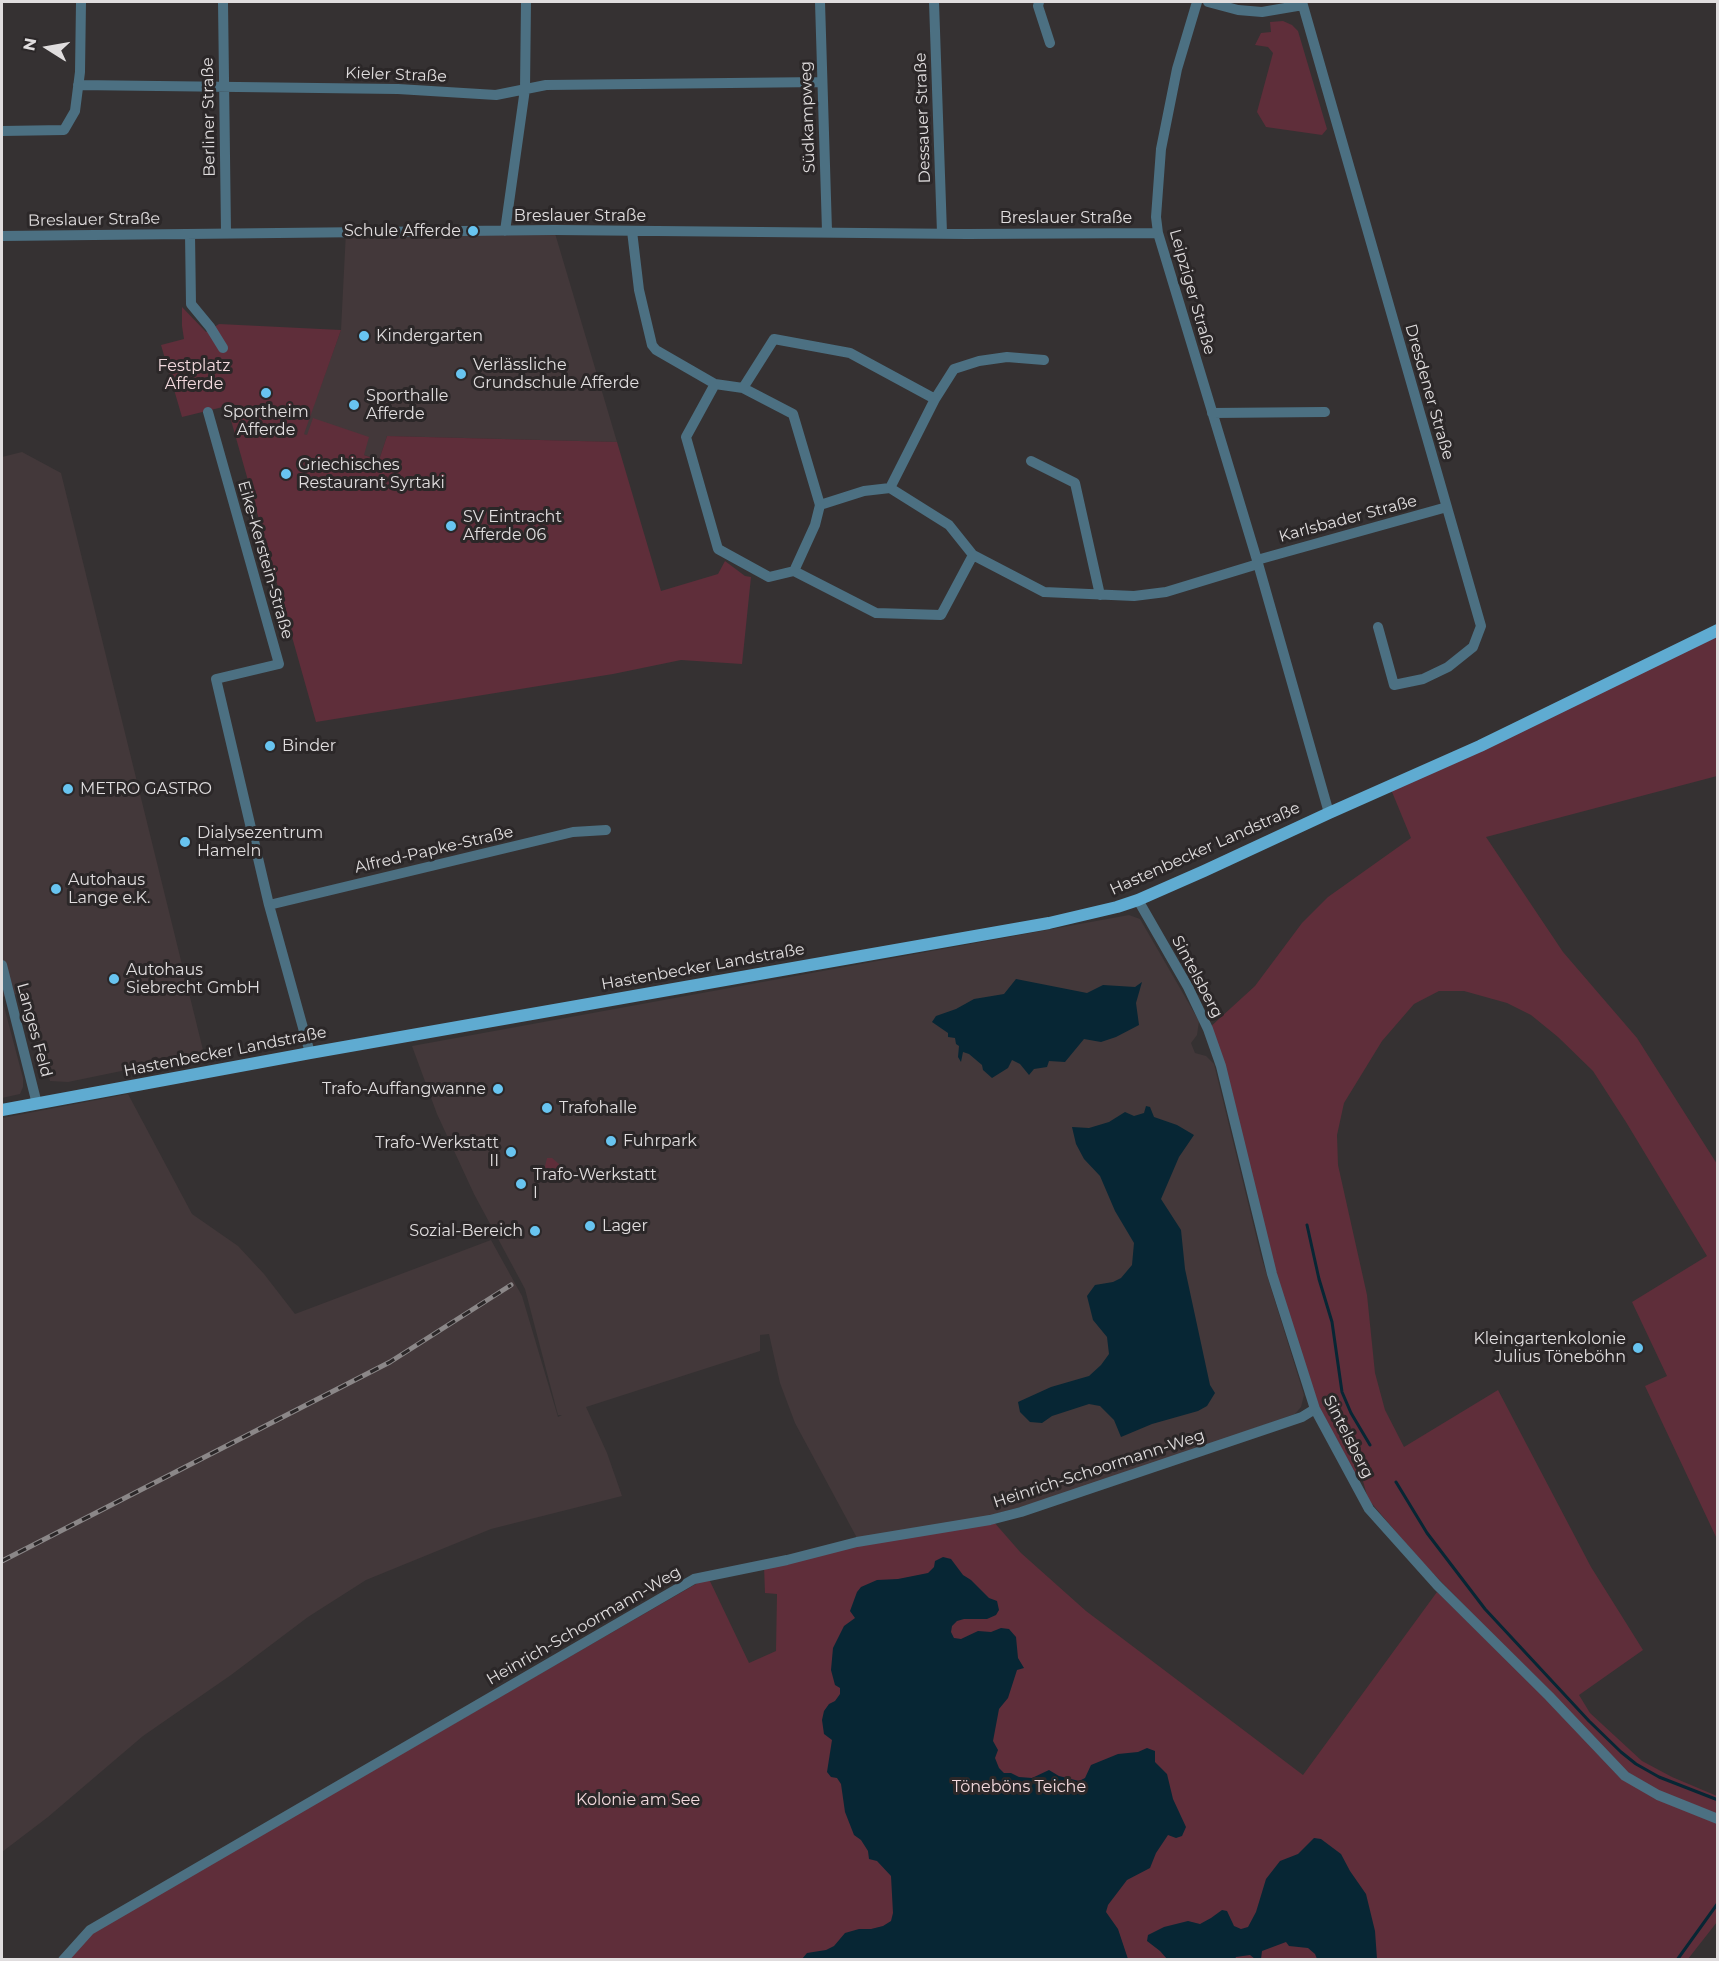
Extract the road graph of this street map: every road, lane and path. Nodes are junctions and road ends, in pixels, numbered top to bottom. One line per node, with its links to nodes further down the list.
1 (81, 2): 12 (street)
2 (223, 2): 13 (street, Berliner Straße)
3 (526, 2): 14 (street)
4 (820, 2): 11 (street, Südkampweg)
5 (934, 2): 20 (street, Dessauer Straße)
6 (1039, 2): 10 (street)
7 (1197, 2): 21 (street, Leipziger Straße)
8 (1208, 2): 9 (street)
9 (1302, 3): 35 (street, Dresdener Straße)
10 (1050, 43)
11 (822, 82): 14 (street, Kieler Straße); 18 (street, Südkampweg)
12 (78, 85): 13 (street, Kieler Straße); 15 (street)
13 (223, 87): 14 (street, Kieler Straße); 19 (street, Berliner Straße)
14 (525, 89): 16 (street)
15 (2, 131)
16 (505, 231): 17 (street, Breslauer Straße); 19 (street, Breslauer Straße)
17 (632, 231): 18 (street, Breslauer Straße); 26 (street)
18 (827, 231): 20 (street, Breslauer Straße)
19 (226, 232): 22 (street, Breslauer Straße)
20 (942, 233): 21 (street, Breslauer Straße)
21 (1158, 233): 31 (street, Leipziger Straße)
22 (190, 234): 23 (street, Breslauer Straße); 24 (street)
23 (2, 236)
24 (223, 348)
25 (1044, 360): 28 (street)
26 (715, 384): 27 (street); 38 (street)
27 (743, 388): 28 (street); 34 (street)
28 (935, 399): 33 (street)
29 (1326, 411): 31 (street)
30 (208, 412): 45 (street, Eike-Kerstein-Straße)
31 (1212, 413): 37 (street, Leipziger Straße)
32 (1031, 461): 39 (street)
33 (890, 488): 34 (street); 36 (street)
34 (819, 505): 38 (street)
35 (1447, 507): 37 (street, Karlsbader Straße); 40 (street, Dresdener Straße)
36 (973, 555): 38 (street); 39 (street, Karlsbader Straße)
37 (1257, 562): 39 (street, Karlsbader Straße); 42 (street, Leipziger Straße)
38 (794, 571)
39 (1100, 595)
40 (1378, 627)
41 (1718, 630): 42 (main road, Hastenbecker Landstraße)
42 (1329, 813): 44 (main road, Hastenbecker Landstraße)
43 (606, 830): 45 (street, Alfred-Papke-Straße)
44 (1138, 900): 47 (main road, Hastenbecker Landstraße); 50 (street, Sintelsberg)
45 (269, 904): 47 (street, Eike-Kerstein-Straße)
46 (2, 965): 48 (street, Langes Feld)
47 (310, 1053): 48 (main road, Hastenbecker Landstraße)
48 (38, 1104): 49 (main road, Hastenbecker Landstraße)
49 (2, 1110)
50 (1314, 1409): 51 (street, Sintelsberg); 52 (street, Heinrich-Schoormann-Weg)
51 (1718, 1819)
52 (63, 1959)

